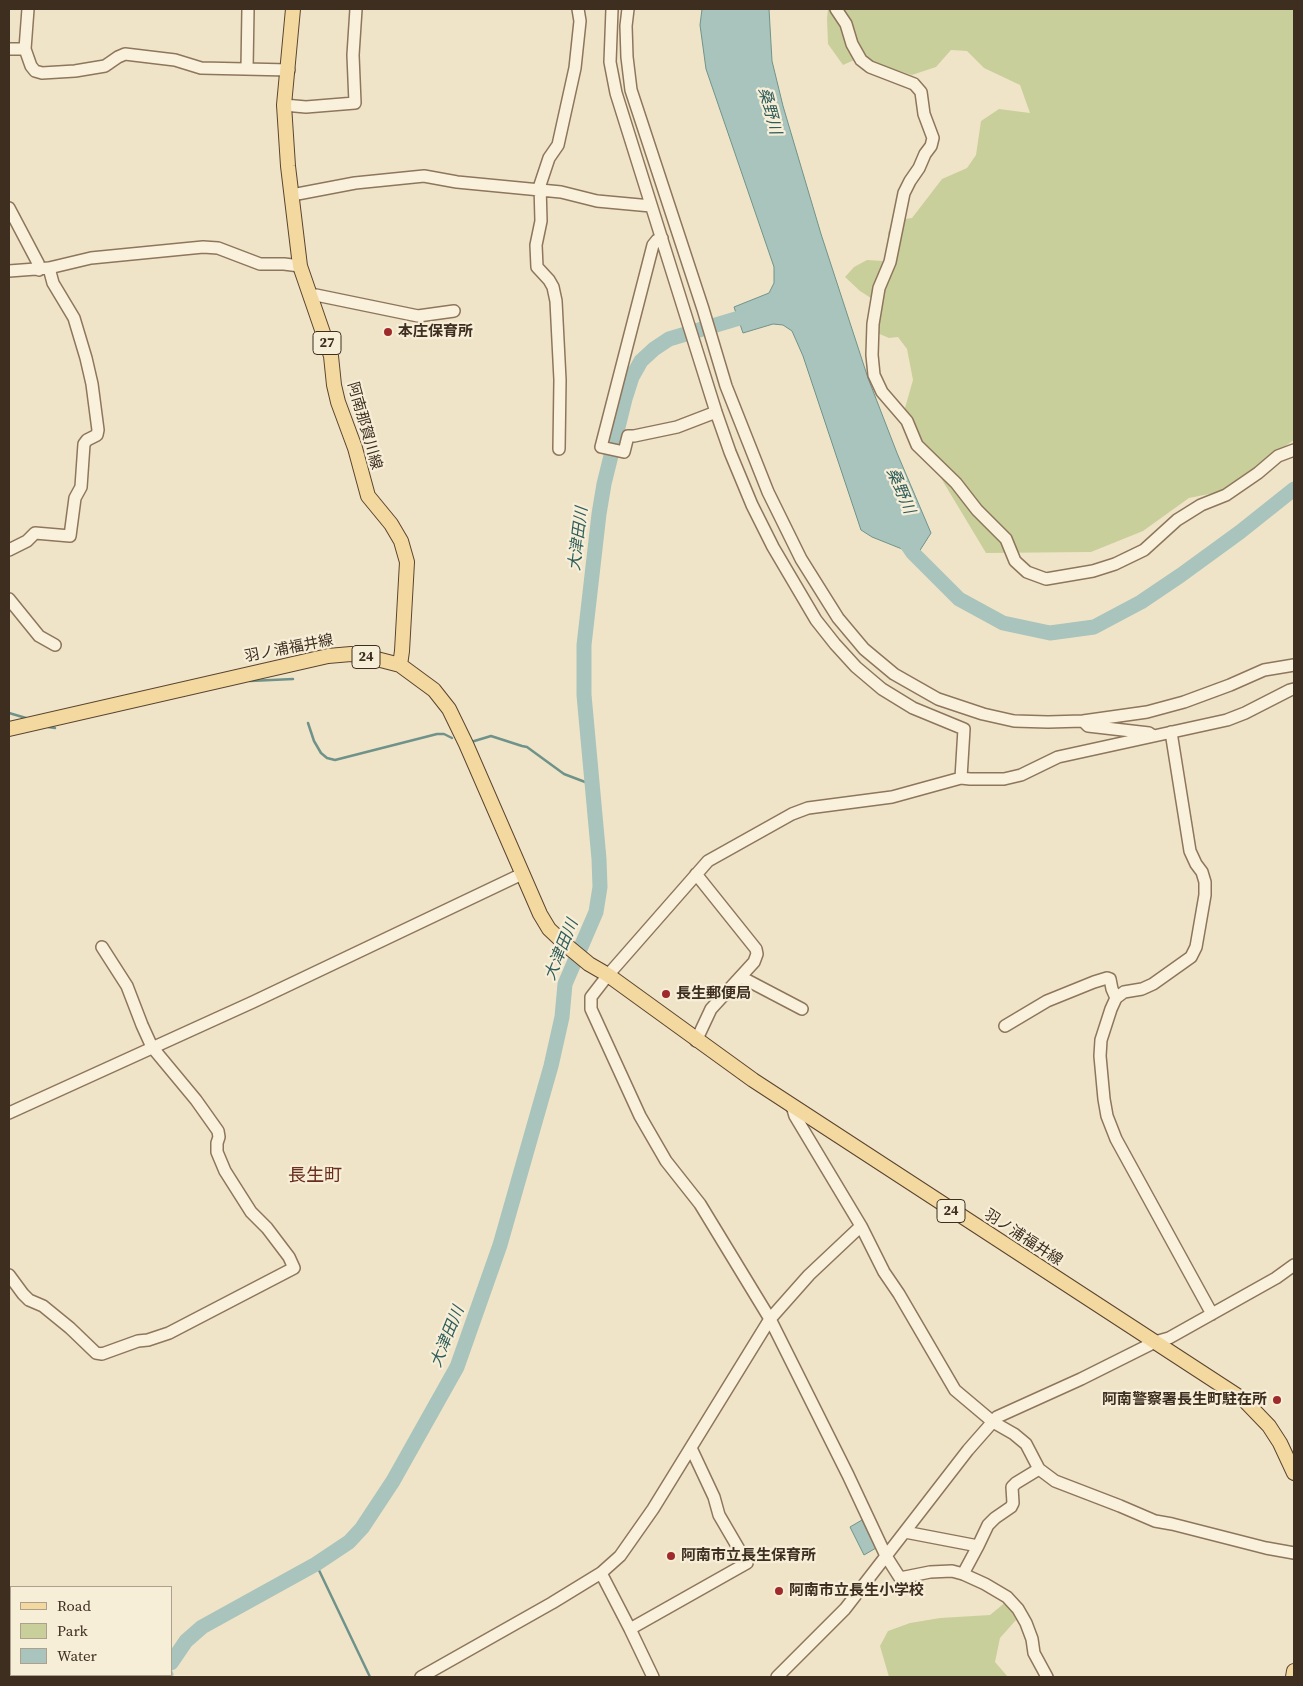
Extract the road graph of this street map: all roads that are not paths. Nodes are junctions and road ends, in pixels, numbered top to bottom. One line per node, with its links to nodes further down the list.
1 (28, 9): 10 (street)
2 (248, 9): 11 (street)
3 (293, 9): 12 (main road, 阿南那賀川線 / 27)
4 (356, 9): 13 (street)
5 (578, 9): 14 (street)
6 (612, 9): 16 (street)
7 (628, 9): 35 (street)
8 (836, 9): 26 (street)
9 (9, 49): 10 (street)
10 (25, 49): 11 (street)
11 (247, 69): 12 (street)
12 (288, 70): 13 (main road, 阿南那賀川線 / 27)
13 (284, 105): 15 (main road, 阿南那賀川線 / 27)
14 (540, 191): 15 (street); 16 (street); 25 (street)
15 (292, 195): 19 (main road, 阿南那賀川線 / 27)
16 (651, 206): 18 (street)
17 (9, 208): 20 (street)
18 (662, 238): 24 (street); 24 (street)
19 (300, 266): 20 (street); 22 (main road, 阿南那賀川線 / 27)
20 (44, 269): 21 (street); 27 (street)
21 (9, 271)
22 (310, 297): 23 (street); 30 (main road, 阿南那賀川線 / 27)
23 (454, 310)
24 (716, 412): 39 (street)
25 (559, 449)
26 (1294, 450)
27 (9, 550)
28 (9, 599): 29 (street)
29 (54, 645)
30 (400, 665): 36 (main road, 羽ノ浦福井線 / 24); 40 (main road, 羽ノ浦福井線 / 24)
31 (1294, 665): 35 (street)
32 (1294, 689): 34 (street)
33 (1294, 696): 34 (street)
34 (1269, 701): 37 (street)
35 (1083, 721): 38 (street)
36 (9, 729)
37 (1171, 732): 38 (street); 45 (street)
38 (1154, 736): 39 (street)
39 (961, 778): 41 (street)
40 (522, 874): 43 (main road, 羽ノ浦福井線 / 24); 49 (street)
41 (696, 874): 43 (street); 44 (street)
42 (102, 948): 49 (street)
43 (608, 975): 48 (main road, 羽ノ浦福井線 / 24); 56 (street)
44 (741, 977): 46 (street); 48 (street)
45 (1116, 998): 47 (street); 55 (street)
46 (802, 1009)
47 (1006, 1026)
48 (696, 1041): 50 (main road, 羽ノ浦福井線 / 24)
49 (152, 1047): 51 (street); 54 (street)
50 (792, 1106): 52 (street); 57 (main road, 羽ノ浦福井線 / 24)
51 (9, 1113)
52 (861, 1226): 56 (street); 58 (street)
53 (1294, 1265): 55 (street)
54 (9, 1275)
55 (1212, 1314): 57 (street)
56 (770, 1318): 59 (street); 65 (street)
57 (1155, 1342): 58 (street); 61 (main road, 羽ノ浦福井線 / 24)
58 (993, 1422): 60 (street); 62 (street)
59 (691, 1448): 66 (street); 68 (street)
60 (1039, 1469): 63 (street); 64 (street)
61 (1294, 1473)
62 (905, 1532): 63 (street); 65 (street)
63 (978, 1546): 67 (street)
64 (1294, 1552)
65 (886, 1556): 67 (street); 72 (street)
66 (601, 1573): 68 (street); 70 (street)
67 (963, 1574): 73 (street)
68 (630, 1629): 71 (street)
69 (1294, 1671): 74 (main road)
70 (421, 1677)
71 (653, 1677)
72 (777, 1677)
73 (1047, 1677)
74 (1293, 1677)

